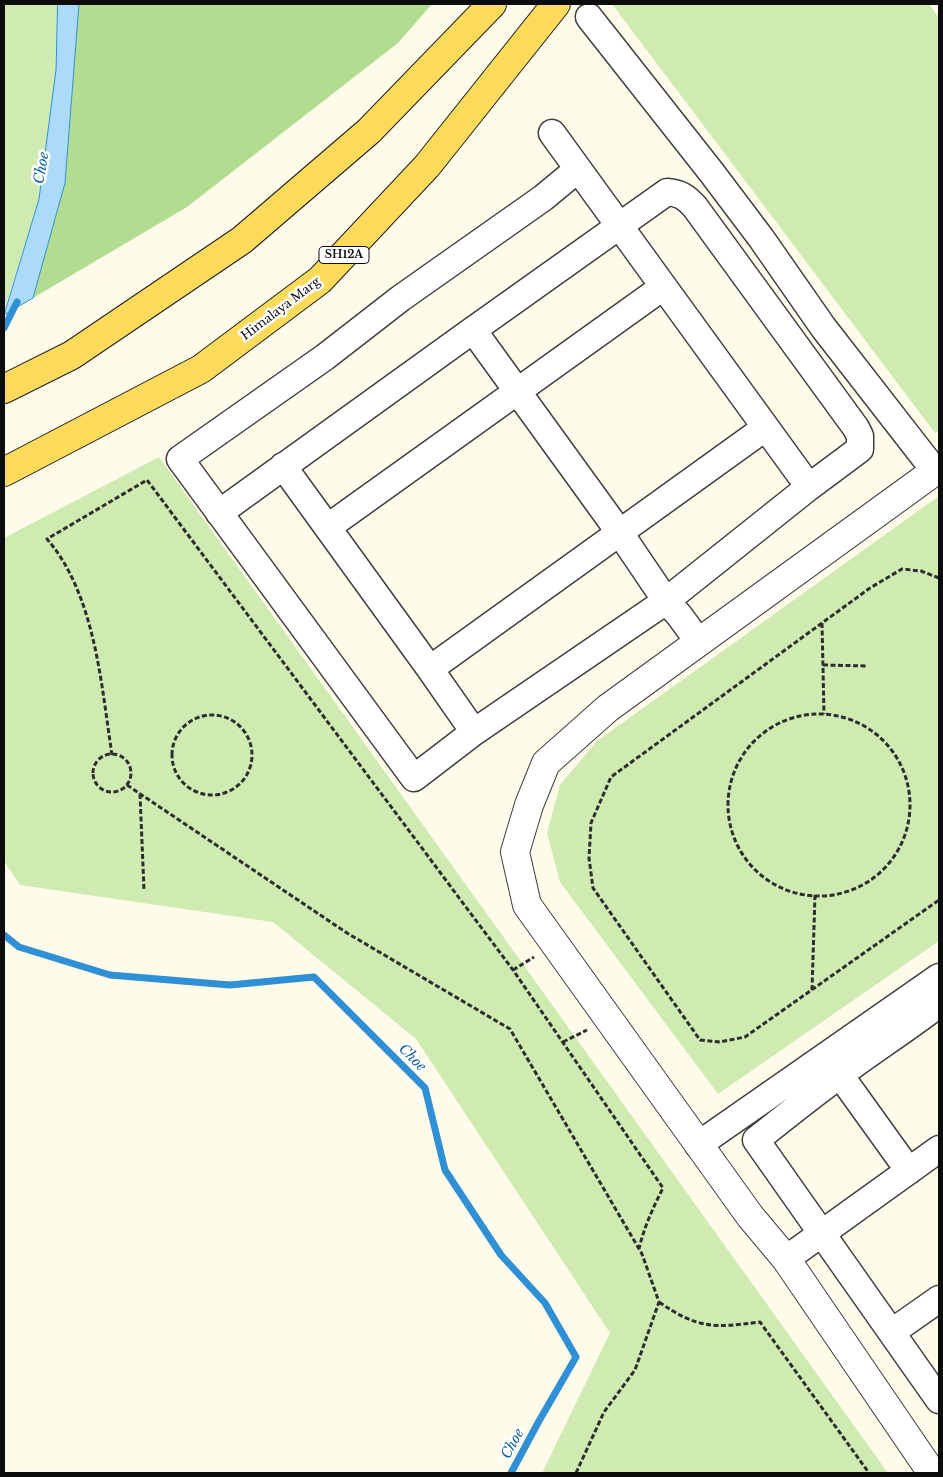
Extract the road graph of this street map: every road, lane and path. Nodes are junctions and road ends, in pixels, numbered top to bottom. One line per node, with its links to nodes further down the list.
1 (492, 4): 9 (main road)
2 (556, 4): 14 (main road, Himalaya Marg / SH12A)
3 (589, 17): 13 (street)
4 (552, 133): 5 (street)
5 (578, 169): 6 (street); 16 (street)
6 (619, 226): 7 (street); 8 (street); 15 (street)
7 (663, 287): 10 (street); 11 (street)
8 (473, 330): 10 (street); 12 (street)
9 (4, 389)
10 (518, 391): 17 (street); 18 (street)
11 (766, 428): 15 (street); 18 (street)
12 (284, 466): 16 (street); 17 (street)
13 (937, 470): 22 (street)
14 (4, 472)
15 (809, 487): 20 (street)
16 (219, 513): 28 (street)
17 (328, 527): 25 (street)
18 (620, 533): 20 (street); 25 (street)
19 (939, 578): 21 (path)
20 (666, 601): 22 (street); 28 (street)
21 (822, 623): 23 (path); 36 (path)
22 (698, 641): 39 (street)
23 (823, 666): 24 (path); 26 (path)
24 (868, 666)
25 (430, 669): 28 (street)
26 (824, 714): 33 (path); 33 (path)
27 (204, 715): 27 (path)
28 (474, 732)
29 (112, 755): 30 (path); 30 (path); 43 (path)
30 (127, 785): 31 (path)
31 (140, 794): 32 (path); 43 (path)
32 (144, 890)
33 (815, 895): 36 (path)
34 (939, 900): 36 (path)
35 (939, 977): 39 (street)
36 (812, 990)
37 (937, 1012): 38 (street)
38 (840, 1075): 41 (street); 42 (street)
39 (698, 1145): 44 (street)
40 (939, 1149): 41 (street)
41 (909, 1170): 42 (street)
42 (821, 1232): 44 (street); 47 (street)
43 (639, 1249): 46 (path)
44 (786, 1259): 51 (street)
45 (939, 1299): 47 (street)
46 (659, 1302): 49 (path); 50 (path)
47 (892, 1332): 48 (street)
48 (938, 1397)
49 (576, 1473)
50 (869, 1473)
51 (932, 1473)

